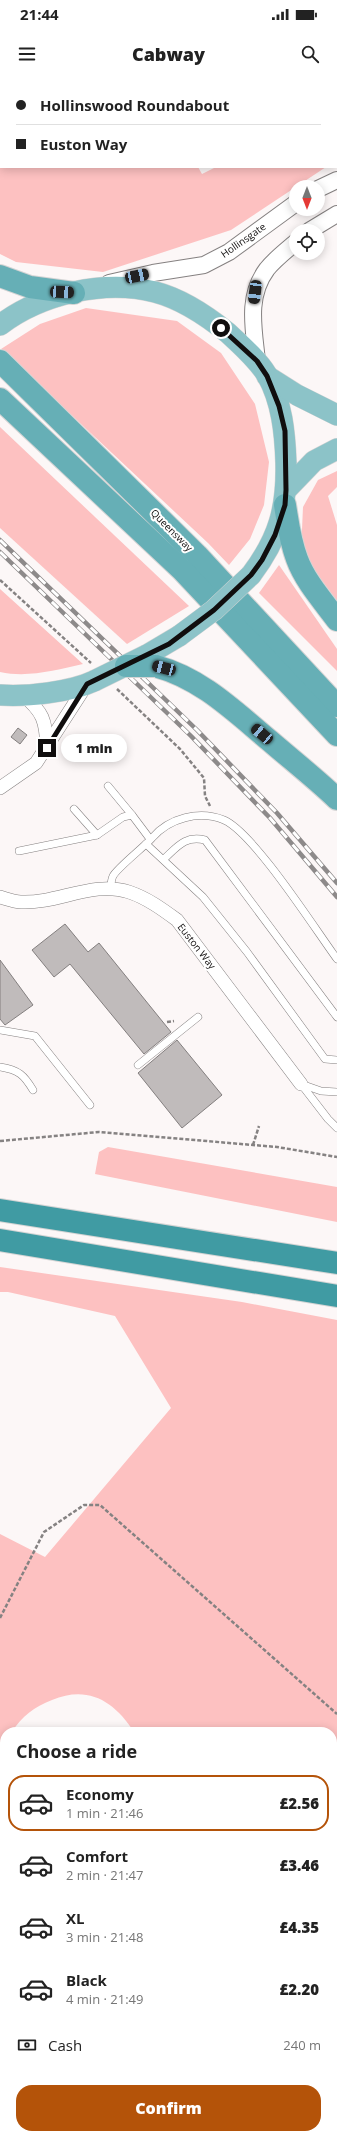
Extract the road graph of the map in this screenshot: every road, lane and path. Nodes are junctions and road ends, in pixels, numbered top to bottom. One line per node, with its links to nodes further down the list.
1 (337, 180): 2 (street)
2 (325, 186)
3 (289, 208): 8 (street, Hollinsgate)
4 (337, 214): 5 (street)
5 (321, 224)
6 (289, 249): 11 (street)
7 (0, 276): 8 (highway)
8 (83, 291): 9 (main road); 11 (main road)
9 (5, 321)
10 (0, 361): 22 (highway, Queensway)
11 (262, 368): 13 (main road); 15 (main road)
12 (0, 399): 23 (highway)
13 (337, 415)
14 (337, 449): 15 (main road)
15 (286, 498): 17 (highway); 18 (main road, bridge)
16 (0, 580): 20 (path)
17 (337, 620)
18 (151, 660): 19 (highway, bridge); 27 (highway)
19 (126, 666): 20 (main road, bridge)
20 (97, 679): 21 (main road); 24 (street); 29 (path)
21 (6, 695): 24 (street)
22 (337, 706)
23 (337, 735)
24 (47, 748): 26 (street)
25 (108, 786): 30 (lane)
26 (0, 788)
27 (337, 799)
28 (74, 809): 31 (lane)
29 (212, 809)
30 (132, 816): 31 (lane); 32 (lane)
31 (96, 835): 33 (lane)
32 (148, 842): 34 (lane); 35 (lane); 37 (lane)
33 (19, 851)
34 (164, 859): 38 (lane); 41 (lane)
35 (111, 888): 36 (street, Euston Way); 44 (street, Euston Way)
36 (0, 897)
37 (337, 959)
38 (337, 1017)
39 (198, 1018): 42 (lane)
40 (0, 1030): 47 (lane)
41 (337, 1060)
42 (138, 1065)
43 (0, 1067): 45 (lane)
44 (301, 1084): 46 (lane); 49 (lane)
45 (33, 1090)
46 (337, 1092)
47 (90, 1105)
48 (259, 1126): 51 (path)
49 (337, 1128)
50 (0, 1141): 51 (path)
51 (254, 1145): 52 (path)
52 (337, 1158)
53 (0, 1210): 55 (highway)
54 (0, 1240): 56 (highway)
55 (337, 1264)
56 (337, 1296)
57 (0, 1618): 58 (path)
58 (337, 1714)

